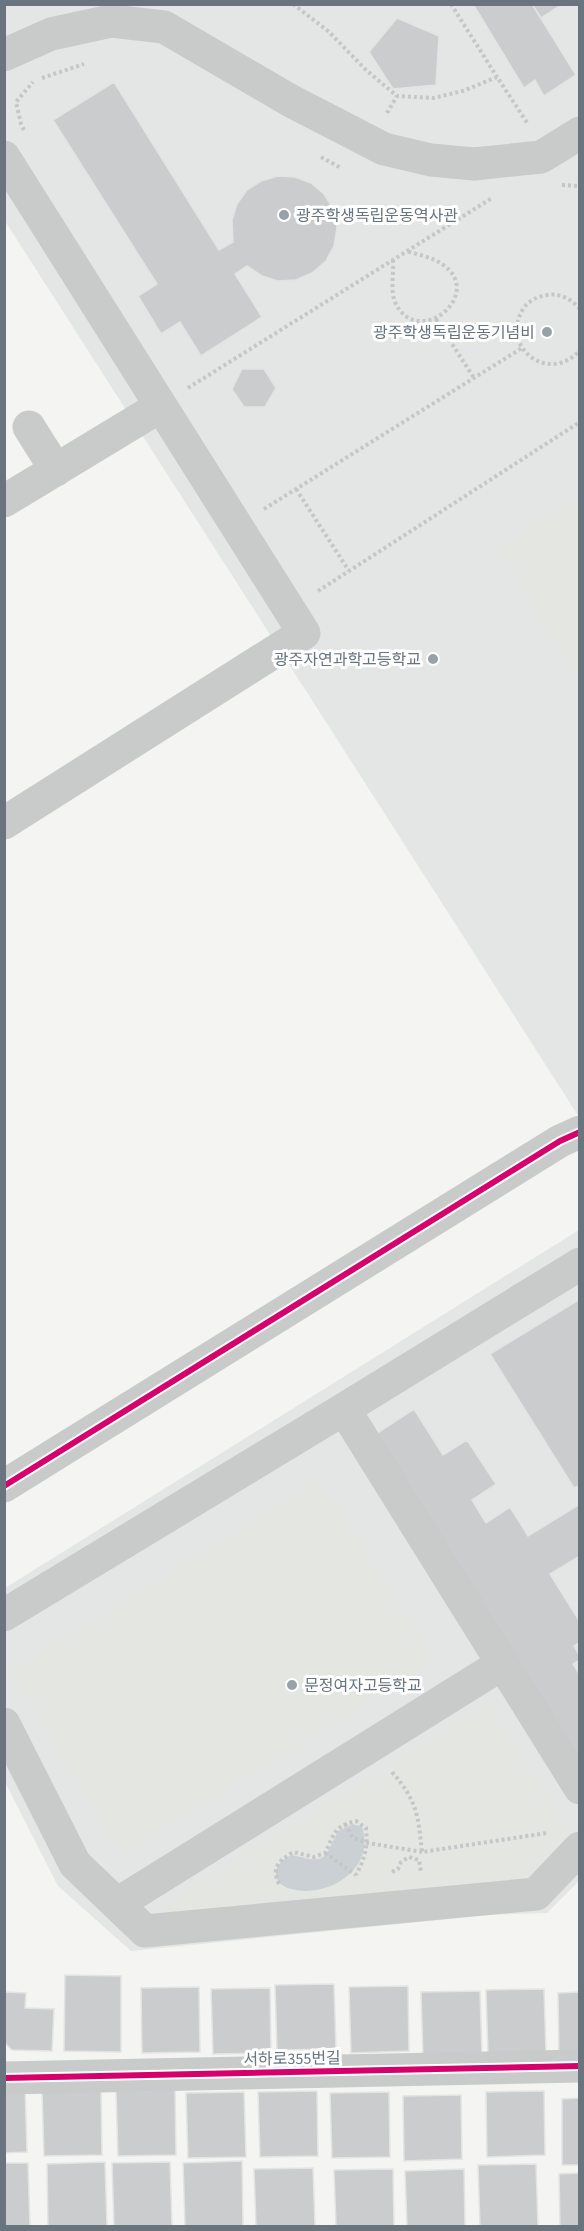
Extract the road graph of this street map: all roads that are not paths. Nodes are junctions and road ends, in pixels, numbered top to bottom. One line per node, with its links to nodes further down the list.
1 (4, 55): 2 (street)
2 (574, 140)
3 (4, 157): 4 (street)
4 (161, 406): 6 (street); 8 (street)
5 (29, 427): 6 (street)
6 (56, 470): 7 (street)
7 (4, 501)
8 (4, 823)
9 (579, 1132): 12 (street)
10 (579, 1264): 11 (street)
11 (344, 1409): 13 (street); 14 (street)
12 (4, 1486)
13 (4, 1615)
14 (502, 1664): 16 (street); 18 (street)
15 (4, 1724): 18 (street)
16 (579, 1788)
17 (568, 1840): 18 (street)
18 (117, 1904)
19 (579, 2066): 20 (street, 서하로355번길)
20 (4, 2078)

